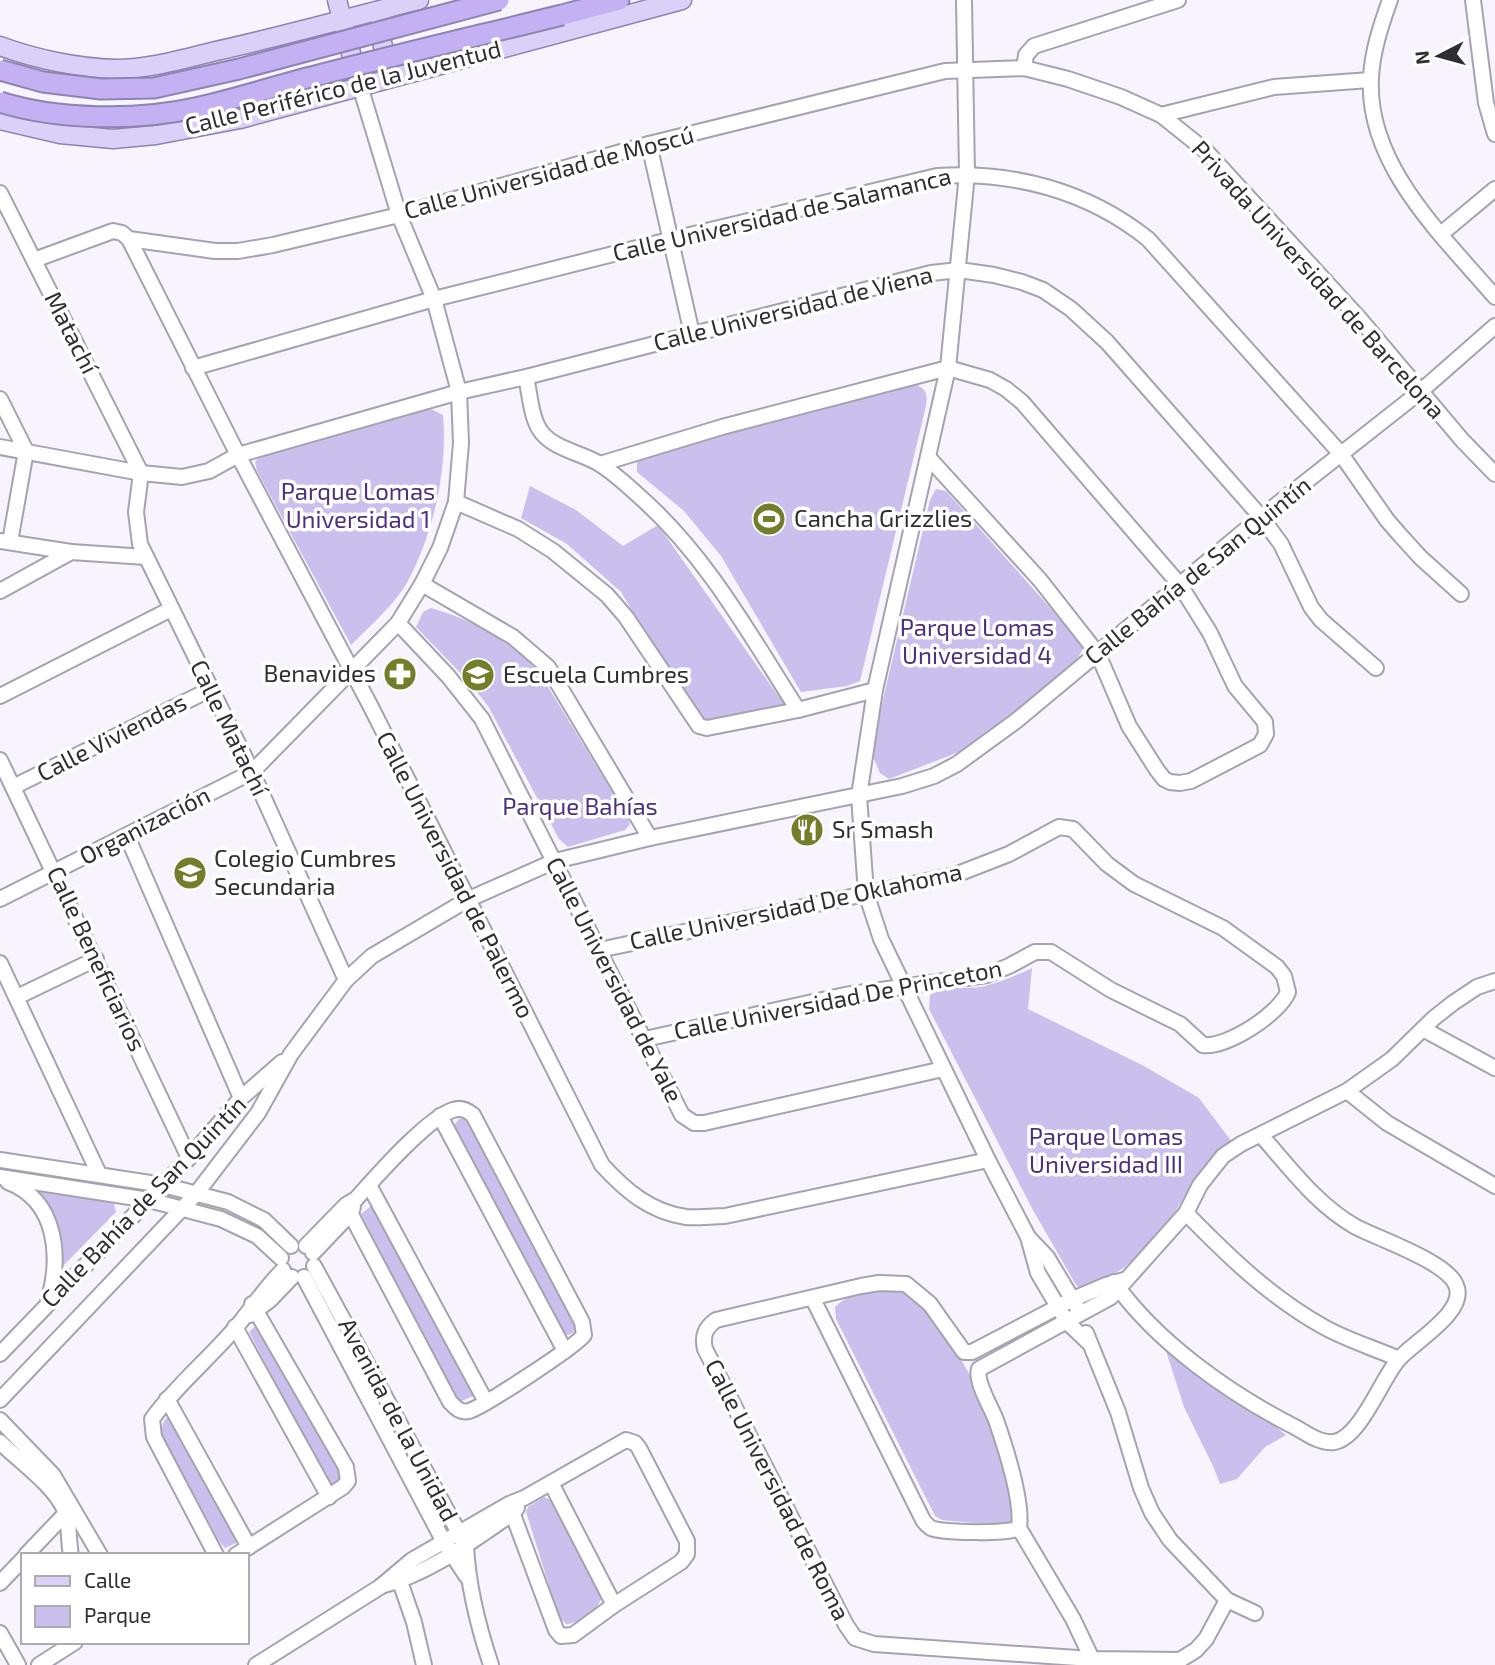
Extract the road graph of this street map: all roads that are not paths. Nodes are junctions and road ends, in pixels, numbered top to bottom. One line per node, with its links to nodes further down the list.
1 (337, 0): 11 (main road)
2 (419, 0): 10 (main road)
3 (499, 0): 16 (highway, bridge)
4 (618, 0): 20 (highway, bridge)
5 (682, 0): 17 (main road, Calle Periférico de la Juventud)
6 (964, 0): 15 (street)
7 (1178, 0): 14 (street)
8 (1390, 0): 18 (street)
9 (1473, 0): 24 (street)
10 (387, 8): 11 (main road); 17 (main road)
11 (342, 20): 12 (main road); 19 (main road)
12 (276, 38): 13 (main road); 21 (main road)
13 (0, 47)
14 (1024, 68): 15 (street, Privada Universidad de Barcelona); 22 (street, Privada Universidad de Barcelona)
15 (966, 69): 25 (street, Calle Universidad de Moscú); 26 (street)
16 (0, 70)
17 (402, 74): 19 (main road, Calle Periférico de la Juventud)
18 (1370, 80): 22 (street); 30 (street)
19 (360, 86): 21 (main road, Calle Periférico de la Juventud); 29 (street, Organización)
20 (0, 102)
21 (290, 104): 23 (main road, Calle Periférico de la Juventud)
22 (1161, 115): 42 (street, Privada Universidad de Barcelona)
23 (0, 120)
24 (1495, 134)
25 (649, 144): 29 (street, Calle Universidad de Moscú); 32 (street)
26 (967, 174): 32 (street, Calle Universidad de Salamanca); 34 (street); 47 (street, Calle Universidad de Salamanca)
27 (1495, 189): 30 (street)
28 (0, 193): 33 (street, Matachí)
29 (399, 215): 31 (street, Calle Universidad de Moscú); 36 (street, Organización)
30 (1441, 234): 35 (street)
31 (129, 239): 33 (street); 39 (street, Calle Universidad de Palermo)
32 (669, 240): 36 (street, Calle Universidad de Salamanca); 38 (street)
33 (34, 260): 51 (street, Matachí)
34 (958, 270): 38 (street, Calle Universidad de Viena); 40 (street); 54 (street, Calle Universidad de Viena)
35 (1495, 297)
36 (434, 299): 39 (street, Calle Universidad de Salamanca); 43 (street, Organización)
37 (1495, 326): 42 (street, Calle Bahía de San Quintín)
38 (692, 334): 41 (street, Calle Universidad de Viena)
39 (194, 368): 48 (street, Calle Universidad de Palermo)
40 (948, 368): 49 (street); 50 (street); 59 (street)
41 (526, 377): 43 (street, Calle Universidad de Viena); 50 (street)
42 (1421, 391): 47 (street, Calle Bahía de San Quintín); 52 (street, Privada Universidad de Barcelona)
43 (459, 392): 48 (street, Calle Universidad de Viena); 53 (street, Organización)
44 (0, 399): 46 (street)
45 (0, 447): 46 (street, Calle Universidad de Viena)
46 (26, 451): 51 (street, Calle Universidad de Viena); 55 (street)
47 (1341, 454): 54 (street, Calle Bahía de San Quintín); 61 (street, Calle Universidad de Salamanca)
48 (238, 455): 51 (street, Calle Universidad de Viena); 66 (street, Calle Universidad de Palermo)
49 (929, 458): 64 (street); 68 (street)
50 (600, 464): 70 (street)
51 (141, 472): 57 (street, Calle Matachí)
52 (1495, 474)
53 (456, 502): 58 (street, Organización); 70 (street)
54 (1261, 517): 59 (street, Calle Bahía de San Quintín); 65 (street, Calle Universidad de Viena)
55 (5, 542): 56 (street)
56 (71, 552): 57 (street); 60 (street)
57 (146, 557): 62 (street, Calle Matachí)
58 (422, 584): 63 (street, Organización); 77 (street)
59 (1180, 584): 64 (street, Calle Bahía de San Quintín); 64 (street)
60 (0, 591)
61 (1461, 594)
62 (171, 609): 67 (street, Calle Matachí); 69 (street)
63 (398, 623): 66 (street, Organización); 78 (street, Calle Universidad de Yale)
64 (1098, 654): 74 (street, Calle Bahía de San Quintín)
65 (1376, 668)
66 (351, 669): 72 (street, Organización); 82 (street, Calle Universidad de Palermo)
67 (211, 689): 72 (street, Calle Matachí); 73 (street, Calle Viviendas)
68 (875, 690): 70 (street); 74 (street)
69 (0, 696)
70 (797, 710)
71 (0, 760): 73 (street, Calle Beneficiarios)
72 (252, 772): 76 (street, Organización); 86 (street, Calle Matachí)
73 (13, 788): 79 (street, Calle Beneficiarios)
74 (859, 796): 77 (street, Calle Bahía de San Quintín); 80 (street)
75 (1068, 827): 80 (street, Calle Universidad De Oklahoma); 88 (street, Calle Universidad De Princeton)
76 (127, 836): 79 (street, Organización); 96 (street)
77 (650, 838): 78 (street, Calle Bahía de San Quintín)
78 (555, 861): 82 (street, Calle Bahía de San Quintín); 83 (street, Calle Universidad de Yale)
79 (55, 873): 81 (street, Organización); 84 (street, Calle Beneficiarios)
80 (866, 893): 83 (street, Calle Universidad De Oklahoma); 88 (street)
81 (0, 899)
82 (467, 900): 86 (street, Calle Bahía de San Quintín); 101 (street, Calle Universidad de Palermo)
83 (599, 950): 91 (street, Calle Universidad de Yale)
84 (96, 960): 89 (street); 99 (street, Calle Beneficiarios)
85 (0, 963): 89 (street)
86 (346, 980): 92 (street, Calle Bahía de San Quintín)
87 (1495, 981): 90 (street)
88 (904, 985): 91 (street, Calle Universidad De Princeton); 94 (street)
89 (17, 998): 102 (street)
90 (1423, 1029): 93 (street); 95 (street)
91 (645, 1039): 94 (street, Calle Universidad de Yale)
92 (291, 1054): 96 (street, Calle Bahía de San Quintín); 107 (street, Calle Bahía de San Quintín)
93 (1495, 1068)
94 (943, 1069): 101 (street)
95 (1347, 1091): 98 (street); 106 (street)
96 (241, 1098): 99 (street, Calle Bahía de San Quintín)
97 (440, 1116): 105 (street); 126 (street); 126 (street)
98 (1261, 1135): 111 (street); 127 (street)
99 (189, 1158): 104 (street, Calle Bahía de San Quintín)
100 (0, 1160): 102 (street, Avenida de la Unidad)
101 (988, 1160): 112 (street)
102 (99, 1174): 104 (street, Avenida de la Unidad)
103 (0, 1178): 108 (street, Avenida de la Unidad); 118 (street)
104 (163, 1185): 107 (street, Avenida de la Unidad); 108 (street, Calle Bahía de San Quintín)
105 (369, 1185): 109 (street); 130 (street)
106 (1495, 1186)
107 (196, 1194): 110 (street, Calle Bahía de San Quintín); 113 (street, Avenida de la Unidad)
108 (149, 1200): 110 (street, Avenida de la Unidad); 118 (street, Calle Bahía de San Quintín)
109 (351, 1206): 113 (street); 130 (street)
110 (183, 1209): 114 (street, Avenida de la Unidad); 129 (street, Calle Bahía de San Quintín)
111 (1186, 1213): 115 (street); 127 (street)
112 (1028, 1237): 117 (street); 120 (street)
113 (306, 1253): 114 (street); 114 (street); 133 (street, Avenida de la Unidad)
114 (290, 1271): 119 (street); 134 (street, Avenida de la Unidad)
115 (1119, 1284): 117 (street); 121 (street); 127 (street)
116 (813, 1299): 120 (street); 139 (street); 157 (street, Calle Universidad de Roma)
117 (1073, 1299): 120 (street); 121 (street)
118 (48, 1303): 125 (street, Calle Bahía de San Quintín)
119 (254, 1308): 123 (street); 136 (street)
120 (1058, 1308): 122 (street)
121 (1081, 1315): 122 (street); 124 (street)
122 (1067, 1322): 124 (street); 139 (street)
123 (239, 1323): 128 (street); 136 (street)
124 (1088, 1342): 152 (street)
125 (2, 1347)
126 (565, 1351): 130 (street)
127 (1399, 1359)
128 (167, 1399): 141 (street); 146 (street)
129 (0, 1400)
130 (486, 1402)
131 (0, 1420): 137 (street)
132 (0, 1442): 137 (street)
133 (426, 1472): 134 (street); 140 (street, Avenida de la Unidad)
134 (411, 1481): 142 (street, Avenida de la Unidad)
135 (551, 1483): 138 (street); 153 (street); 153 (street)
136 (329, 1497): 141 (street)
137 (69, 1509): 143 (street); 144 (street); 145 (street)
138 (511, 1509): 140 (street); 153 (street)
139 (1019, 1528): 157 (street)
140 (463, 1540): 142 (street); 150 (street, Avenida de la Unidad)
141 (248, 1547): 147 (street)
142 (447, 1548): 149 (street); 150 (street, Avenida de la Unidad)
143 (28, 1553)
144 (71, 1553)
145 (99, 1553)
146 (215, 1553)
147 (239, 1553)
148 (21, 1561): 151 (street)
149 (399, 1576): 160 (street); 161 (street)
150 (468, 1578): 162 (street, Avenida de la Unidad)
151 (0, 1583)
152 (1227, 1600): 154 (street); 157 (street, Calle Universidad de Roma)
153 (614, 1605)
154 (1255, 1613)
155 (0, 1633): 158 (street)
156 (72, 1644): 159 (street)
157 (1092, 1659)
158 (18, 1665)
159 (39, 1665)
160 (256, 1665)
161 (424, 1665)
162 (491, 1665)

